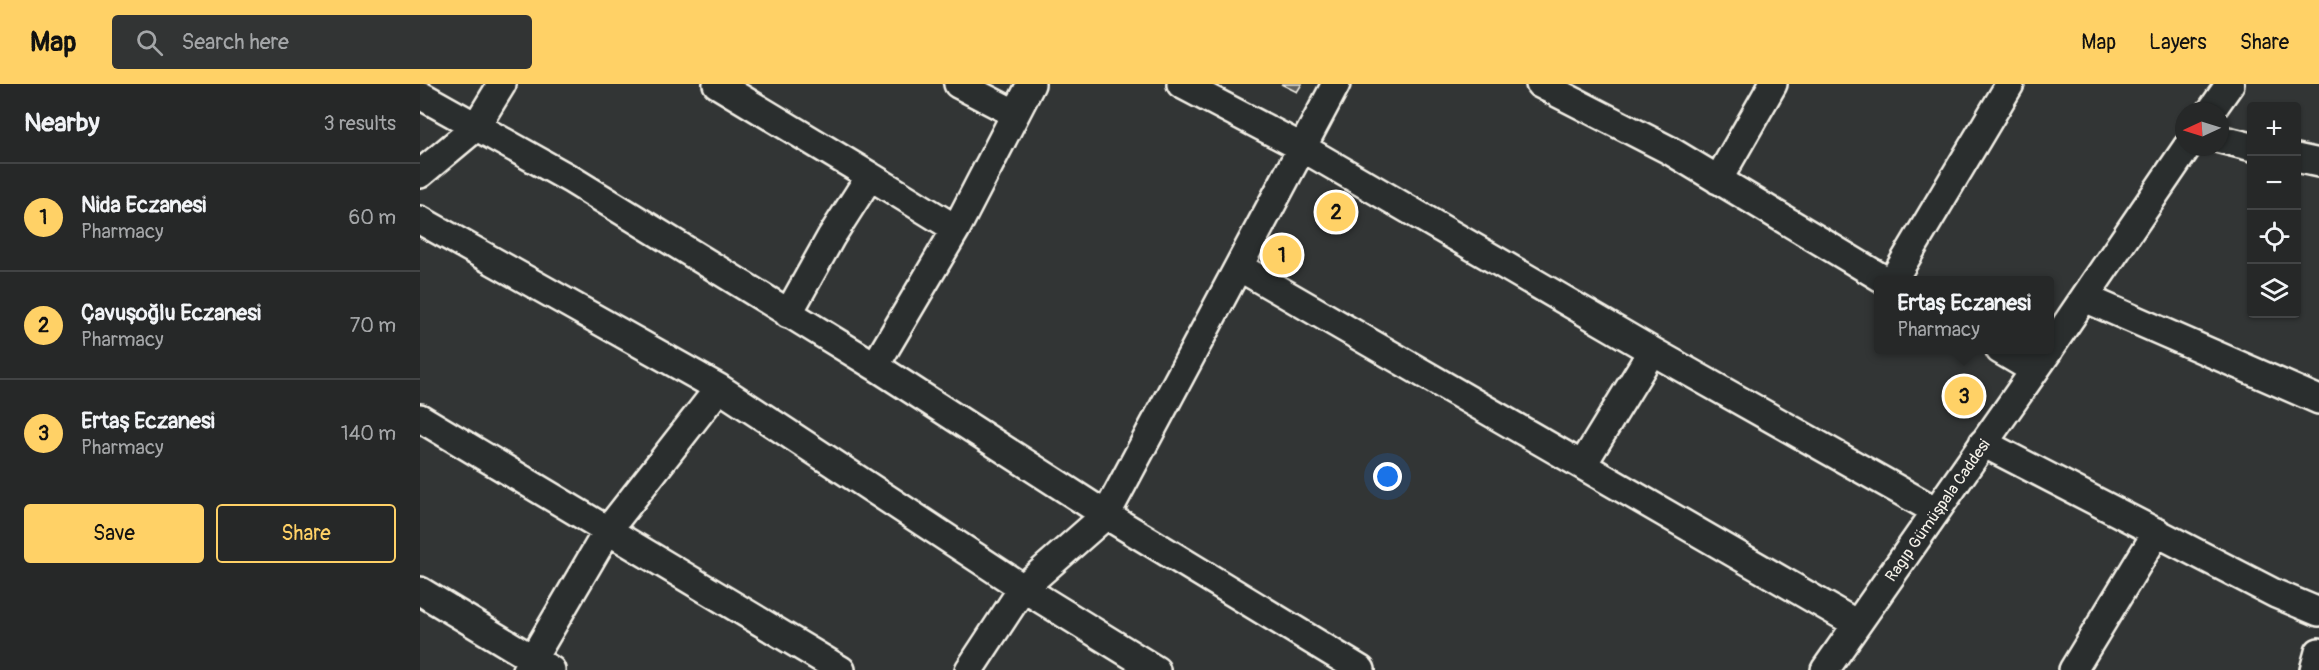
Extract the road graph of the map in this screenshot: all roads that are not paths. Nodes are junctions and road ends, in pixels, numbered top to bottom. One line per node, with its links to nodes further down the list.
1 (502, 84): 14 (street)
2 (717, 84): 22 (street)
3 (958, 84): 13 (street)
4 (1031, 84): 13 (street)
5 (1181, 84): 17 (street)
6 (1336, 84): 17 (street)
7 (1773, 84): 23 (street)
8 (2010, 84): 28 (street)
9 (2230, 84): 12 (street)
10 (1548, 86): 23 (street)
11 (420, 95): 14 (street)
12 (2217, 102)
13 (1014, 113): 25 (street)
14 (475, 128): 21 (street); 30 (street)
15 (2229, 141): 16 (street)
16 (2247, 146)
17 (1303, 148): 26 (street); 32 (street)
18 (2181, 156): 29 (street, Ragıp Gümüşpala Caddesi)
19 (2301, 159): 20 (street)
20 (2319, 164)
21 (420, 174)
22 (870, 176): 25 (street); 30 (street)
23 (1718, 180): 27 (street)
24 (420, 220): 35 (street)
25 (956, 229): 34 (street)
26 (1239, 267): 39 (street); 41 (street)
27 (1878, 276)
28 (1895, 276)
29 (2085, 298): 31 (street, Ragıp Gümüşpala Caddesi); 36 (street)
30 (788, 314): 34 (street)
31 (2054, 342)
32 (1652, 351): 39 (street); 40 (street)
33 (2044, 356): 38 (street, Ragıp Gümüşpala Caddesi)
34 (875, 366): 41 (street)
35 (719, 388): 42 (street); 44 (street)
36 (2319, 400)
37 (420, 417): 42 (street)
38 (1983, 443): 40 (street, Ragıp Gümüşpala Caddesi); 43 (street)
39 (1583, 464): 47 (street)
40 (1936, 511): 47 (street, Ragıp Gümüşpala Caddesi)
41 (1106, 515): 44 (street); 53 (street)
42 (608, 530): 49 (street); 50 (street)
43 (2157, 532): 46 (street); 55 (street)
44 (1023, 588): 51 (street); 52 (street)
45 (420, 591): 49 (street)
46 (2319, 612)
47 (1857, 624): 54 (street, Ragıp Gümüşpala Caddesi)
48 (2319, 652): 56 (street)
49 (536, 666)
50 (841, 670)
51 (969, 670)
52 (1156, 670)
53 (1361, 670)
54 (1825, 670)
55 (2073, 670)
56 (2314, 670)

